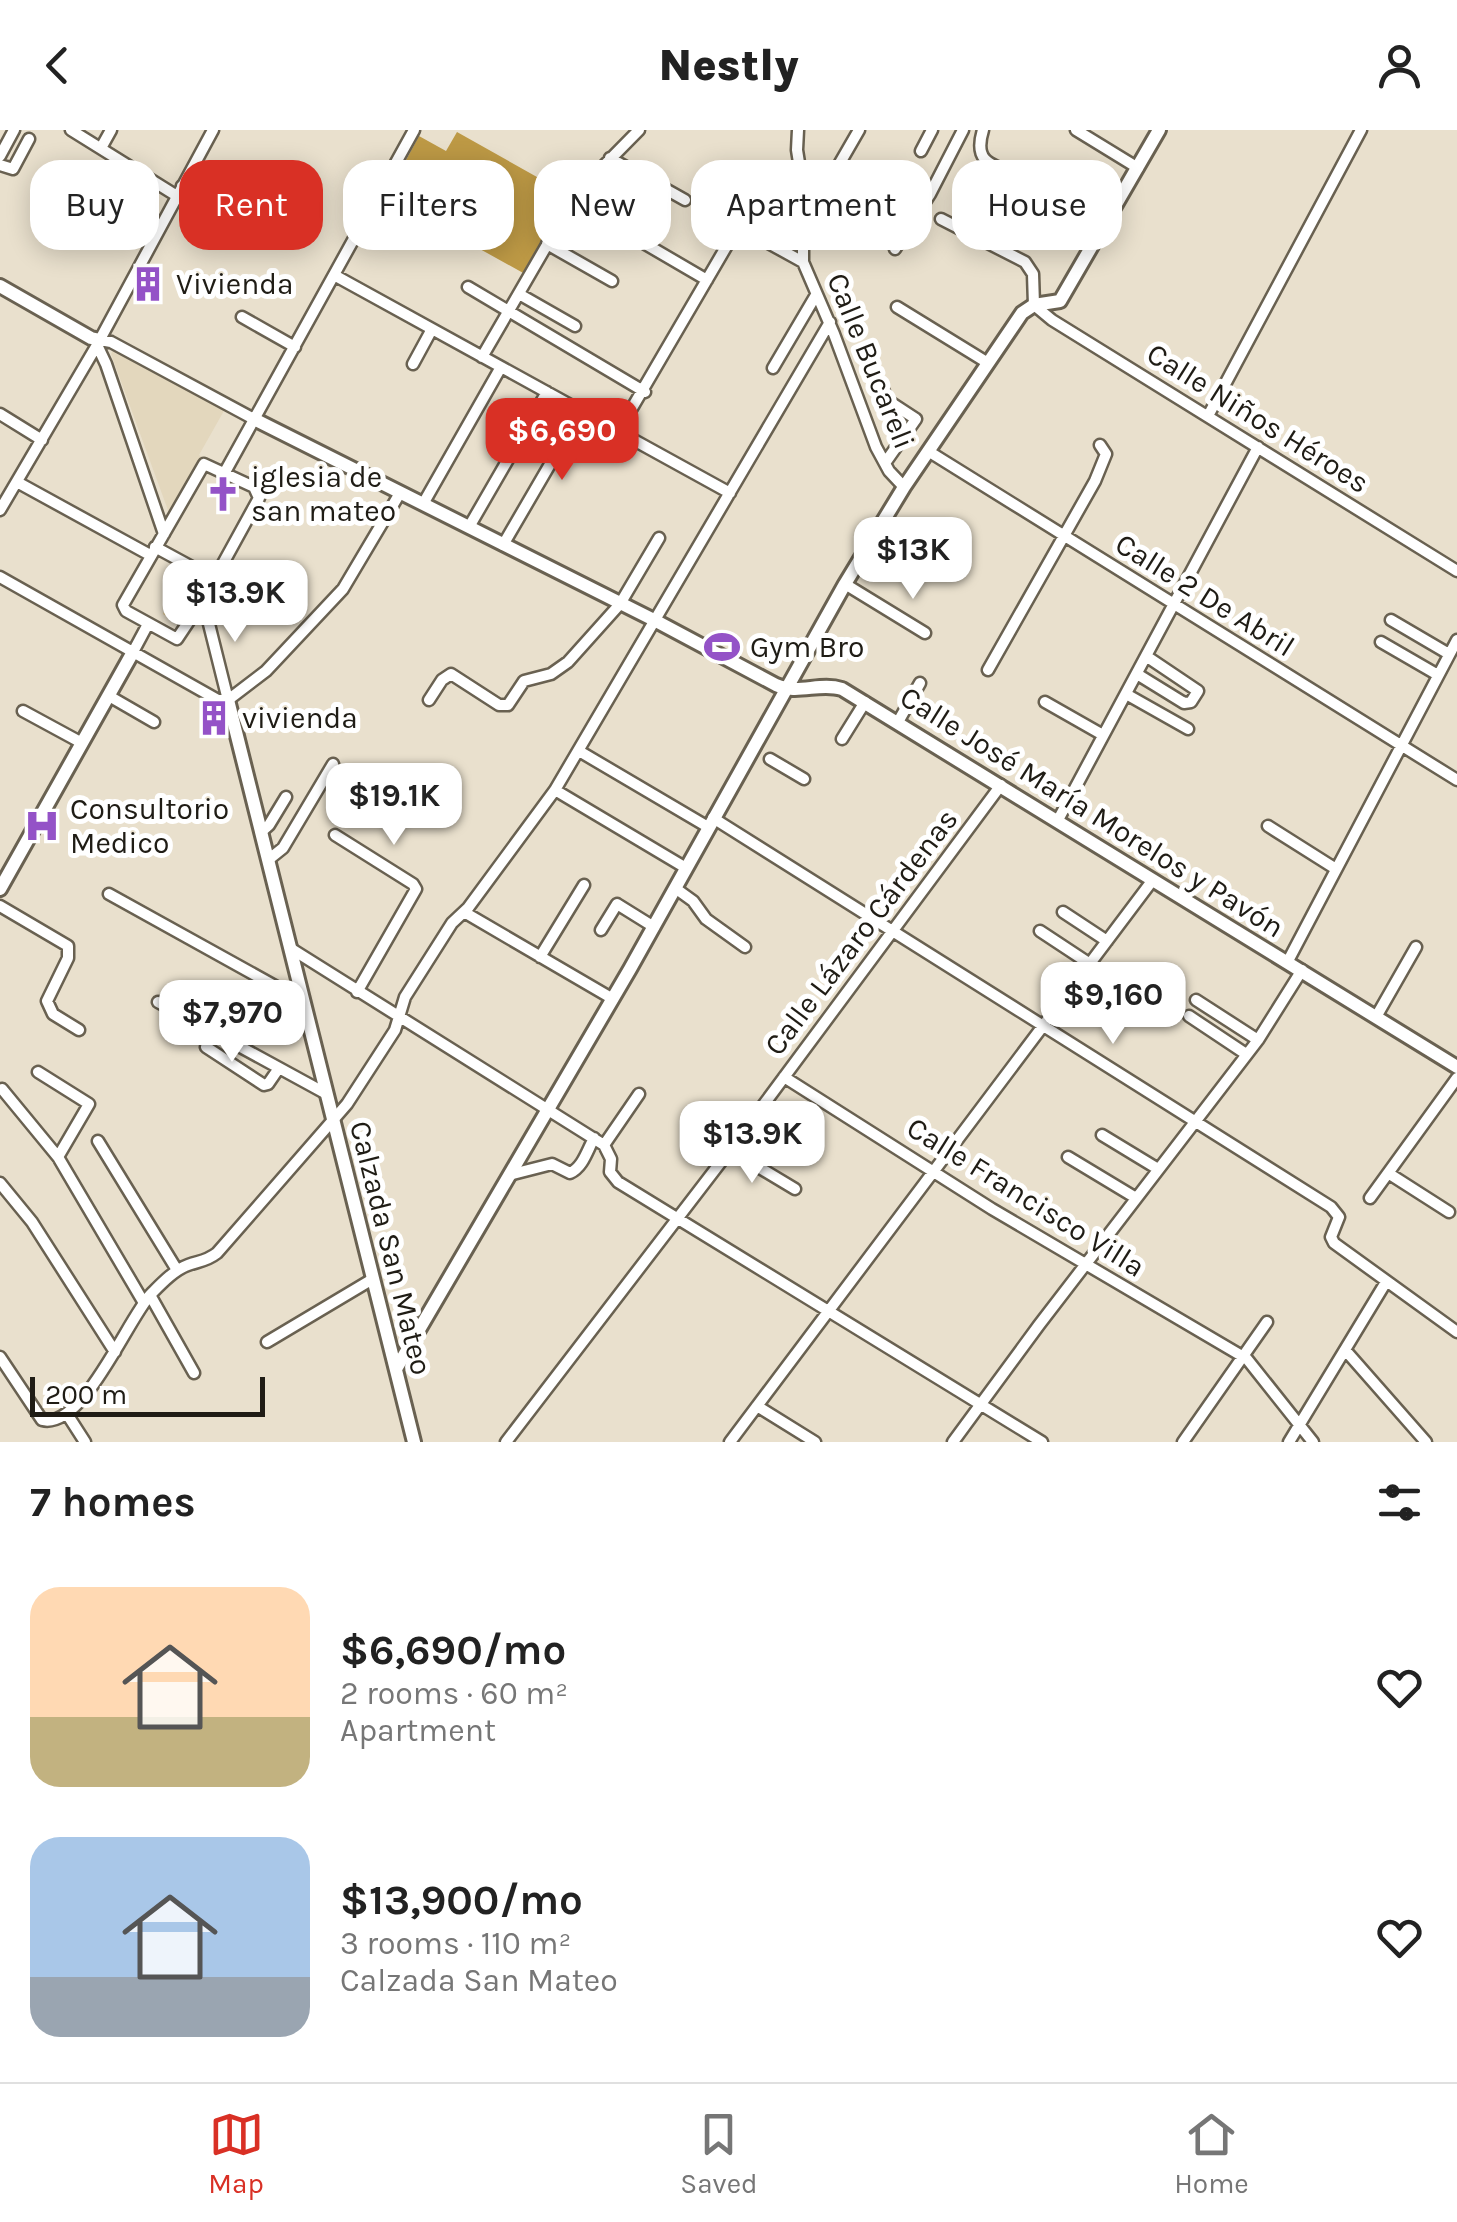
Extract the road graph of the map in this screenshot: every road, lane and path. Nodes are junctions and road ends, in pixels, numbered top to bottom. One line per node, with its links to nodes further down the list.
1 (14, 130): 18 (street)
2 (70, 130): 16 (street)
3 (111, 130): 16 (street)
4 (414, 130): 36 (street)
5 (638, 130): 19 (street)
6 (798, 130): 21 (street, Calle Bucareli)
7 (859, 130): 22 (street)
8 (932, 130): 17 (street)
9 (963, 130): 27 (street)
10 (983, 130): 23 (street)
11 (1076, 130): 25 (street)
12 (1159, 130): 25 (main road)
13 (1361, 130): 63 (street)
14 (207, 132): 20 (street)
15 (29, 140): 24 (street)
16 (101, 148): 26 (street)
17 (921, 151)
18 (0, 156)
19 (610, 158): 29 (street)
20 (194, 160)
21 (801, 160)
22 (842, 160)
23 (983, 160)
24 (0, 165)
25 (1138, 168): 43 (main road)
26 (179, 190)
27 (932, 190)
28 (179, 193): 50 (street)
29 (685, 200)
30 (941, 218): 43 (street)
31 (544, 250): 41 (street)
32 (558, 250): 38 (street)
33 (655, 250): 37 (street)
34 (803, 250): 35 (street, Calle Bucareli)
35 (803, 262): 37 (street); 42 (street, Calle Bucareli)
36 (334, 275): 49 (street); 51 (street)
37 (706, 280): 59 (street)
38 (612, 281)
39 (0, 286): 50 (main road)
40 (468, 286): 45 (street)
41 (519, 294): 45 (street); 48 (street)
42 (816, 294): 47 (street, Calle Bucareli); 56 (street)
43 (1034, 305): 53 (main road); 63 (street, Calle Niños Héroes)
44 (897, 307): 53 (street)
45 (508, 312): 52 (street); 59 (street)
46 (242, 316): 51 (street)
47 (830, 322): 71 (street, Calle Bucareli); 75 (street)
48 (575, 326)
49 (432, 329): 52 (street); 54 (street)
50 (98, 342): 64 (street); 67 (street); 80 (street)
51 (295, 347): 64 (street)
52 (482, 356): 55 (street)
53 (988, 363): 70 (main road)
54 (413, 364)
55 (502, 367): 58 (street); 77 (street)
56 (772, 368)
57 (882, 385): 60 (street)
58 (547, 392): 61 (street); 79 (street)
59 (644, 392): 65 (street)
60 (890, 402): 66 (street); 66 (street)
61 (581, 411): 65 (street); 83 (street)
62 (0, 414): 67 (street)
63 (1208, 416): 69 (street, Calle Niños Héroes)
64 (254, 419): 72 (street); 76 (main road)
65 (618, 432): 75 (street)
66 (904, 437): 71 (street)
67 (42, 440): 73 (street)
68 (1100, 446): 81 (street)
69 (1258, 447): 85 (street, Calle Niños Héroes); 91 (street)
70 (928, 451): 74 (main road); 81 (street, Calle 2 De Abril)
71 (884, 464): 74 (street, Calle Bucareli)
72 (225, 472): 80 (street); 87 (street)
73 (17, 482): 78 (street); 84 (street)
74 (904, 486): 88 (main road)
75 (730, 493): 92 (street)
76 (400, 494): 77 (main road); 108 (street)
77 (423, 504): 79 (main road)
78 (0, 510)
79 (469, 527): 83 (main road)
80 (164, 534): 84 (street)
81 (1063, 536): 91 (street, Calle 2 De Abril); 101 (street)
82 (658, 538): 90 (street)
83 (502, 544): 90 (main road)
84 (153, 551): 87 (street); 94 (street)
85 (1457, 571)
86 (0, 577): 98 (street)
87 (214, 579): 89 (street)
88 (845, 584): 95 (street); 105 (main road)
89 (203, 600): 94 (street); 108 (street, Calzada San Mateo)
90 (620, 604): 92 (main road); 109 (street)
91 (1174, 604): 100 (street); 119 (street, Calle 2 De Abril)
92 (656, 620): 105 (main road); 120 (street)
93 (1391, 620): 99 (street)
94 (148, 624): 98 (street)
95 (925, 632)
96 (1457, 640): 99 (street)
97 (1380, 642): 103 (street)
98 (133, 652): 107 (main road); 108 (street)
99 (1449, 654): 103 (street)
100 (1146, 656): 102 (street); 102 (street)
101 (988, 670)
102 (1137, 674): 106 (street)
103 (1438, 675): 119 (street)
104 (920, 684): 114 (street)
105 (784, 689): 110 (main road, Calle José María Morelos y Pavón); 129 (main road)
106 (1126, 694): 115 (street); 116 (street)
107 (108, 696): 113 (street); 118 (main road)
108 (228, 700): 131 (main road, Calzada San Mateo)
109 (430, 700)
110 (865, 702): 114 (main road, Calle José María Morelos y Pavón); 117 (street)
111 (1046, 702): 116 (street)
112 (23, 712): 118 (street)
113 (154, 722)
114 (898, 722): 125 (main road, Calle José María Morelos y Pavón)
115 (1188, 729)
116 (1103, 735): 128 (street)
117 (842, 739)
118 (82, 743): 138 (main road)
119 (1401, 745): 124 (street, Calle 2 De Abril); 135 (street)
120 (579, 751): 126 (street); 129 (street)
121 (770, 759): 123 (street)
122 (333, 764): 133 (street)
123 (804, 778)
124 (1457, 780)
125 (1001, 785): 128 (main road, Calle José María Morelos y Pavón); 147 (street, Calle Lázaro Cárdenas)
126 (555, 790): 134 (street); 142 (street)
127 (286, 797): 131 (street)
128 (1058, 820): 136 (main road, Calle José María Morelos y Pavón)
129 (710, 823): 134 (main road); 147 (street)
130 (1268, 826): 135 (street)
131 (261, 832): 133 (main road, Calzada San Mateo)
132 (335, 835): 156 (street)
133 (268, 860): 150 (main road, Calzada San Mateo)
134 (686, 868): 139 (main road)
135 (1336, 869): 153 (street)
136 (1152, 882): 148 (street); 153 (main road, Calle José María Morelos y Pavón)
137 (584, 885): 152 (street)
138 (0, 888)
139 (675, 888): 144 (main road); 151 (street)
140 (109, 894): 157 (street)
141 (0, 906): 165 (street)
142 (464, 912): 152 (street); 162 (street)
143 (1063, 912): 148 (street)
144 (654, 927): 145 (street); 158 (main road)
145 (601, 930)
146 (1040, 931): 154 (street)
147 (894, 932): 164 (street); 172 (street, Calle Lázaro Cárdenas)
148 (1108, 941): 154 (street)
149 (1416, 947): 163 (street)
150 (290, 948): 156 (street); 157 (main road, Calzada San Mateo)
151 (745, 948)
152 (540, 957): 158 (street)
153 (1288, 961): 155 (main road, Calle José María Morelos y Pavón)
154 (1090, 964): 164 (street)
155 (1302, 970): 163 (main road, Calle José María Morelos y Pavón); 166 (street)
156 (357, 992): 162 (street)
157 (302, 996): 175 (main road, Calzada San Mateo)
158 (613, 1000): 177 (main road)
159 (1196, 1000): 166 (street)
160 (158, 1002): 170 (street)
161 (1189, 1016): 168 (street)
162 (398, 1018): 177 (street); 179 (street)
163 (1376, 1018): 169 (main road, Calle José María Morelos y Pavón)
164 (1042, 1028): 178 (street); 188 (street)
165 (79, 1030)
166 (1258, 1040): 168 (street)
167 (206, 1047): 170 (street)
168 (1246, 1054): 178 (street)
169 (1457, 1067)
170 (279, 1068): 175 (street)
171 (38, 1072): 185 (street)
172 (784, 1076): 184 (street, Calle Lázaro Cárdenas); 188 (street, Calle Francisco Villa)
173 (1457, 1078): 189 (street)
174 (2, 1089): 185 (street)
175 (325, 1093): 179 (main road, Calzada San Mateo)
176 (639, 1094): 183 (street)
177 (546, 1110): 181 (street); 190 (main road)
178 (1195, 1120): 187 (street); 200 (street)
179 (333, 1121): 198 (street); 199 (main road, Calzada San Mateo)
180 (1102, 1135): 187 (street)
181 (594, 1138): 183 (street); 190 (street)
182 (98, 1141): 198 (street)
183 (604, 1146): 196 (street)
184 (730, 1150): 192 (street); 196 (street, Calle Lázaro Cárdenas)
185 (58, 1156): 201 (street)
186 (1068, 1156): 193 (street)
187 (1158, 1168): 193 (street)
188 (935, 1172): 197 (street, Calle Francisco Villa); 202 (street)
189 (1388, 1173): 194 (street); 195 (street)
190 (508, 1175): 210 (main road)
191 (0, 1183): 207 (street)
192 (795, 1189)
193 (1136, 1198): 197 (street)
194 (1370, 1198)
195 (1449, 1212)
196 (678, 1218): 202 (street); 220 (street, Calle Lázaro Cárdenas)
197 (1085, 1265): 209 (street, Calle Francisco Villa); 214 (street)
198 (178, 1270): 201 (street)
199 (371, 1280): 205 (street); 210 (main road, Calzada San Mateo)
200 (1386, 1282): 204 (street); 206 (street)
201 (147, 1299): 207 (street); 211 (street)
202 (830, 1310): 214 (street); 215 (street)
203 (1267, 1322): 209 (street)
204 (1457, 1332)
205 (267, 1342)
206 (1346, 1351): 217 (street); 228 (street)
207 (115, 1352): 216 (street)
208 (0, 1358): 212 (street)
209 (1243, 1358): 217 (street, Calle Francisco Villa); 225 (street)
210 (396, 1370): 219 (main road, Calzada San Mateo)
211 (194, 1373)
212 (11, 1374): 213 (street); 216 (street)
213 (0, 1382)
214 (981, 1404): 223 (street); 224 (street)
215 (757, 1406): 221 (street); 222 (street)
216 (67, 1414): 218 (street)
217 (1298, 1426): 226 (street); 227 (street, Calle Francisco Villa)
218 (85, 1442)
219 (414, 1442)
220 (506, 1442)
221 (730, 1442)
222 (815, 1442)
223 (954, 1442)
224 (1042, 1442)
225 (1183, 1442)
226 (1289, 1442)
227 (1313, 1442)
228 (1426, 1442)

